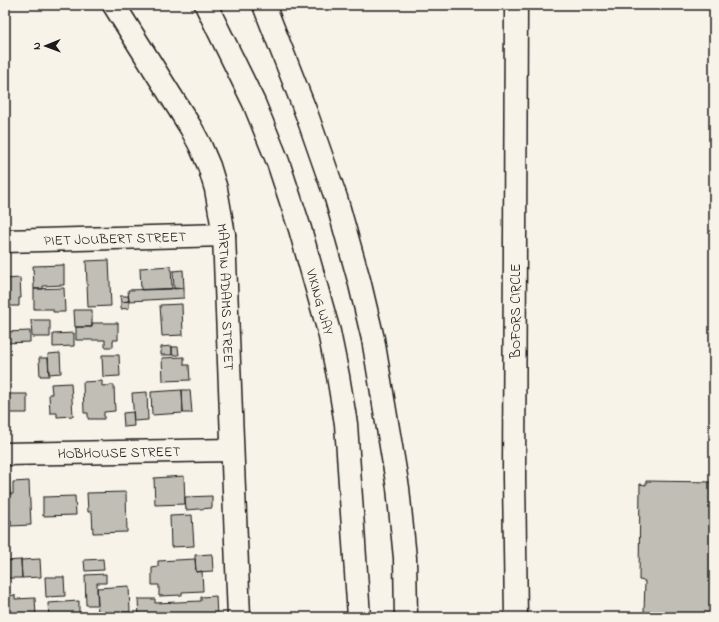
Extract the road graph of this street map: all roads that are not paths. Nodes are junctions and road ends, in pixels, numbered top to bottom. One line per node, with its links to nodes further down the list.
1 (114, 5): 5 (street, MARTIN ADAMS STREET)
2 (206, 5): 10 (street, VIKING WAY)
3 (516, 5): 12 (street, BOFORS CIRCLE)
4 (265, 7): 11 (street)
5 (224, 235): 6 (street, PIET JOUBERT STREET); 7 (street, MARTIN ADAMS STREET)
6 (5, 241)
7 (232, 450): 8 (street, HOBHOUSE STREET); 9 (street, MARTIN ADAMS STREET)
8 (5, 454)
9 (239, 617)
10 (359, 617)
11 (406, 617)
12 (516, 617)

